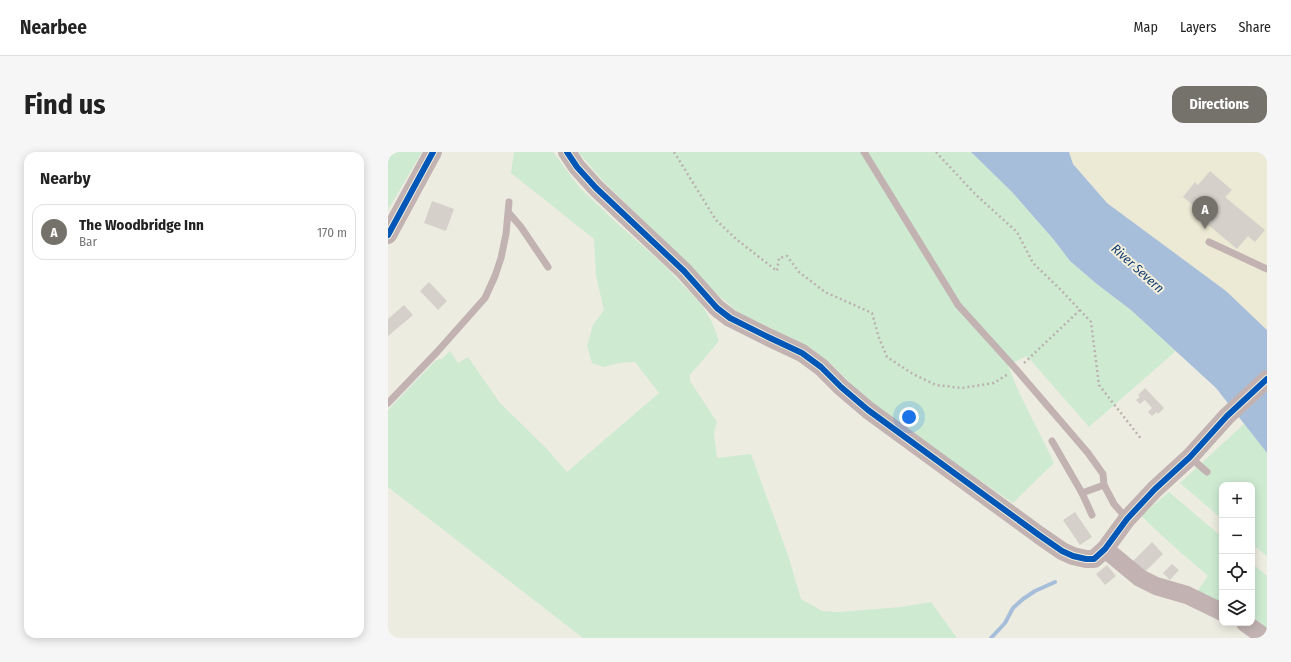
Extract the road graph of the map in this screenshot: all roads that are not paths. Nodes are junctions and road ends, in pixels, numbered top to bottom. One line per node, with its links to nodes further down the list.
1 (433, 152): 6 (street)
2 (567, 152): 19 (street)
3 (864, 152): 15 (lane)
4 (509, 202): 5 (lane)
5 (509, 213): 8 (lane); 11 (lane)
6 (388, 235)
7 (1209, 242): 9 (lane)
8 (548, 267)
9 (1267, 269)
10 (1267, 379): 13 (street)
11 (388, 403)
12 (1052, 441): 16 (lane)
13 (1190, 457): 14 (lane); 18 (street)
14 (1207, 472)
15 (1104, 484): 16 (lane); 18 (lane)
16 (1082, 493): 17 (lane)
17 (1092, 515)
18 (1127, 519): 19 (street)
19 (1105, 549): 20 (street)
20 (1219, 611)
21 (1249, 626): 22 (street)
22 (1266, 638)

